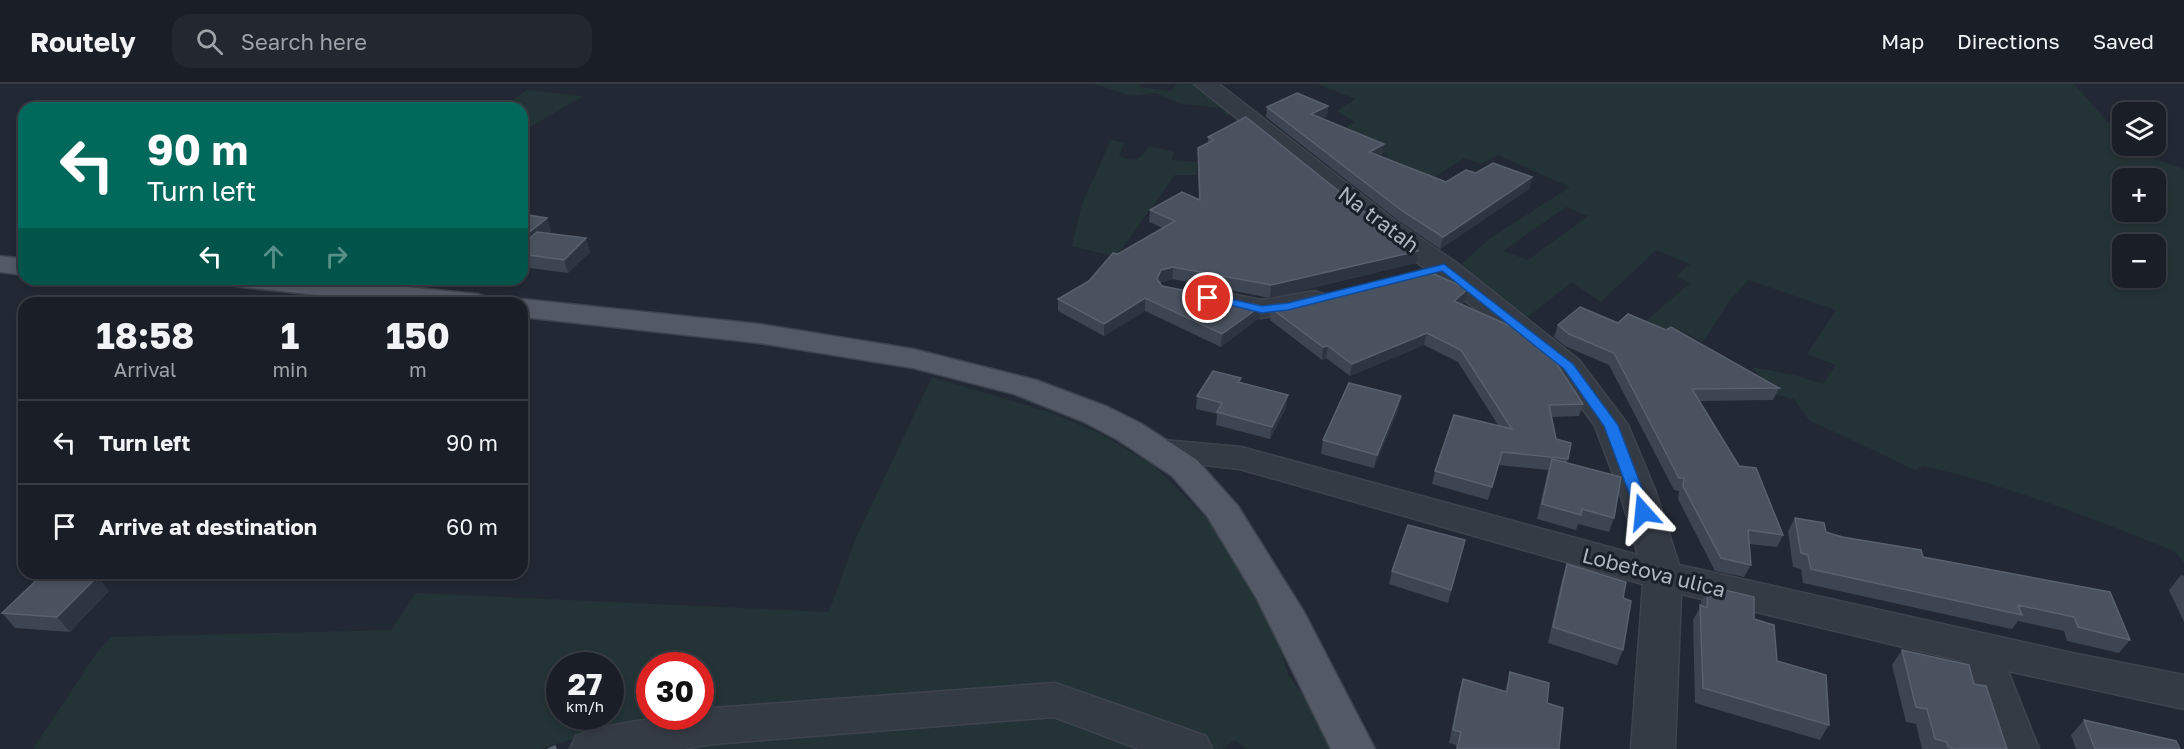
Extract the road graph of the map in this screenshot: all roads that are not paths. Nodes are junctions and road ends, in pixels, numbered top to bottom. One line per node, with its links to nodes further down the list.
1 (1205, 84): 4 (street, Na tratah)
2 (0, 264): 3 (main road)
3 (18, 266)
4 (1444, 267): 5 (street); 12 (street, Na tratah)
5 (1410, 276)
6 (301, 285): 9 (main road)
7 (1342, 292): 8 (street)
8 (1193, 295)
9 (418, 297)
10 (528, 309): 11 (main road)
11 (1163, 451): 12 (street, Lobetova ulica); 17 (main road)
12 (1663, 576): 13 (street, Lobetova ulica); 18 (street)
13 (1978, 649): 14 (street, Lobetova ulica); 19 (street)
14 (2184, 692)
15 (592, 749): 16 (street)
16 (1190, 749)
17 (1353, 749)
18 (1653, 749)
19 (2017, 749)

